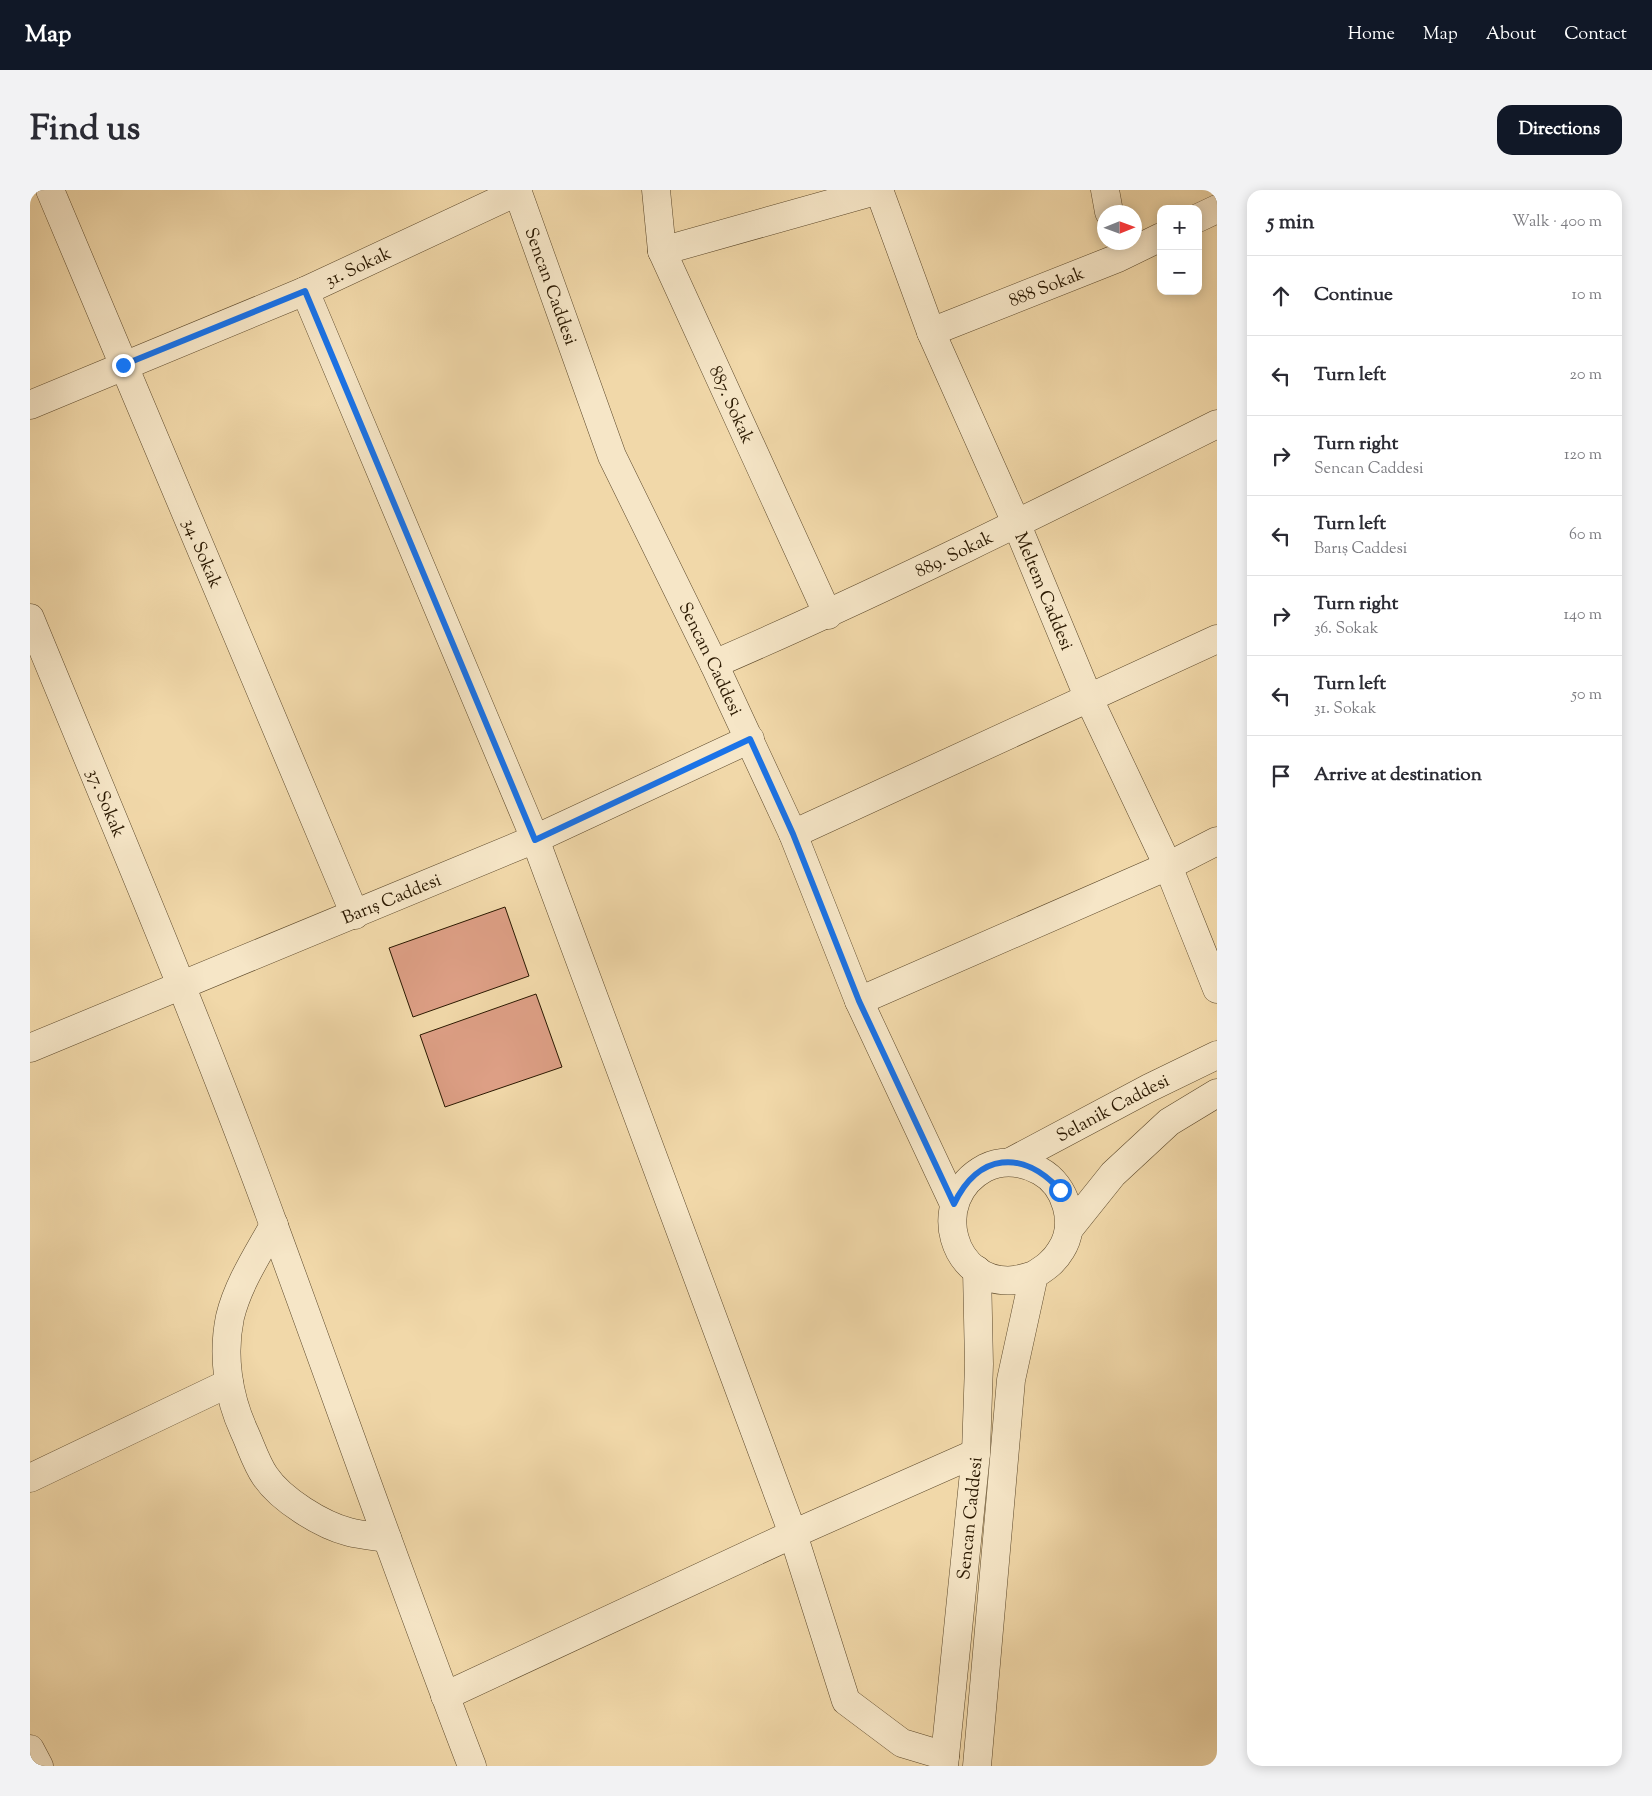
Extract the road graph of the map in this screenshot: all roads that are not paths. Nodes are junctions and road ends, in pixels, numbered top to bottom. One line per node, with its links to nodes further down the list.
1 (50, 190): 6 (street); 16 (street, 34. Sokak)
2 (656, 190): 13 (street, 887. Sokak)
3 (879, 190): 13 (street); 15 (street, Meltem Caddesi)
4 (1105, 190): 7 (street)
5 (517, 191): 14 (street, 31. Sokak); 23 (street, Sencan Caddesi)
6 (30, 199)
7 (1108, 205)
8 (1217, 209): 9 (street)
9 (1202, 216)
10 (1157, 238): 11 (street, 888 Sokak)
11 (1142, 242)
12 (1116, 250): 15 (street, 888 Sokak)
13 (662, 251): 20 (street, 887. Sokak)
14 (305, 291): 16 (street, 31. Sokak); 27 (street)
15 (931, 332): 19 (street, Meltem Caddesi)
16 (123, 365): 17 (street, 31. Sokak); 30 (street, 34. Sokak)
17 (30, 405)
18 (1217, 424): 19 (street, 889. Sokak)
19 (1017, 524): 20 (street, 889. Sokak); 24 (street, Meltem Caddesi)
20 (828, 615): 23 (street, 889. Sokak)
21 (30, 618): 31 (street, 37. Sokak)
22 (1217, 638): 24 (street)
23 (714, 664): 25 (street, Sencan Caddesi)
24 (1088, 699): 26 (street); 29 (street, Meltem Caddesi)
25 (750, 739): 26 (street, Sencan Caddesi); 27 (street, Barış Caddesi)
26 (793, 834): 33 (street, Sencan Caddesi)
27 (535, 840): 30 (street, Barış Caddesi); 46 (street)
28 (1217, 841): 29 (street)
29 (1168, 866): 32 (street, Meltem Caddesi); 33 (street)
30 (355, 915): 31 (street, Barış Caddesi)
31 (182, 987): 34 (street, Barış Caddesi); 39 (street, 37. Sokak)
32 (1217, 989)
33 (859, 1001): 38 (street, Sencan Caddesi)
34 (30, 1048)
35 (1217, 1055): 37 (street, Selanik Caddesi)
36 (1217, 1092): 40 (street)
37 (1010, 1162): 38 (street); 40 (street)
38 (954, 1204): 41 (street)
39 (274, 1225): 43 (street); 47 (street, 37. Sokak)
40 (1069, 1228): 42 (street)
41 (977, 1270): 42 (street); 44 (street, Sencan Caddesi)
42 (1034, 1275): 53 (street)
43 (229, 1383): 45 (street); 47 (street)
44 (976, 1453): 46 (street); 50 (street, Sencan Caddesi)
45 (30, 1478)
46 (792, 1534): 48 (street); 50 (street)
47 (387, 1538): 48 (street, 37. Sokak)
48 (445, 1696): 52 (street, 37. Sokak)
49 (30, 1749): 51 (street)
50 (944, 1761)
51 (39, 1766)
52 (472, 1766)
53 (977, 1766)

